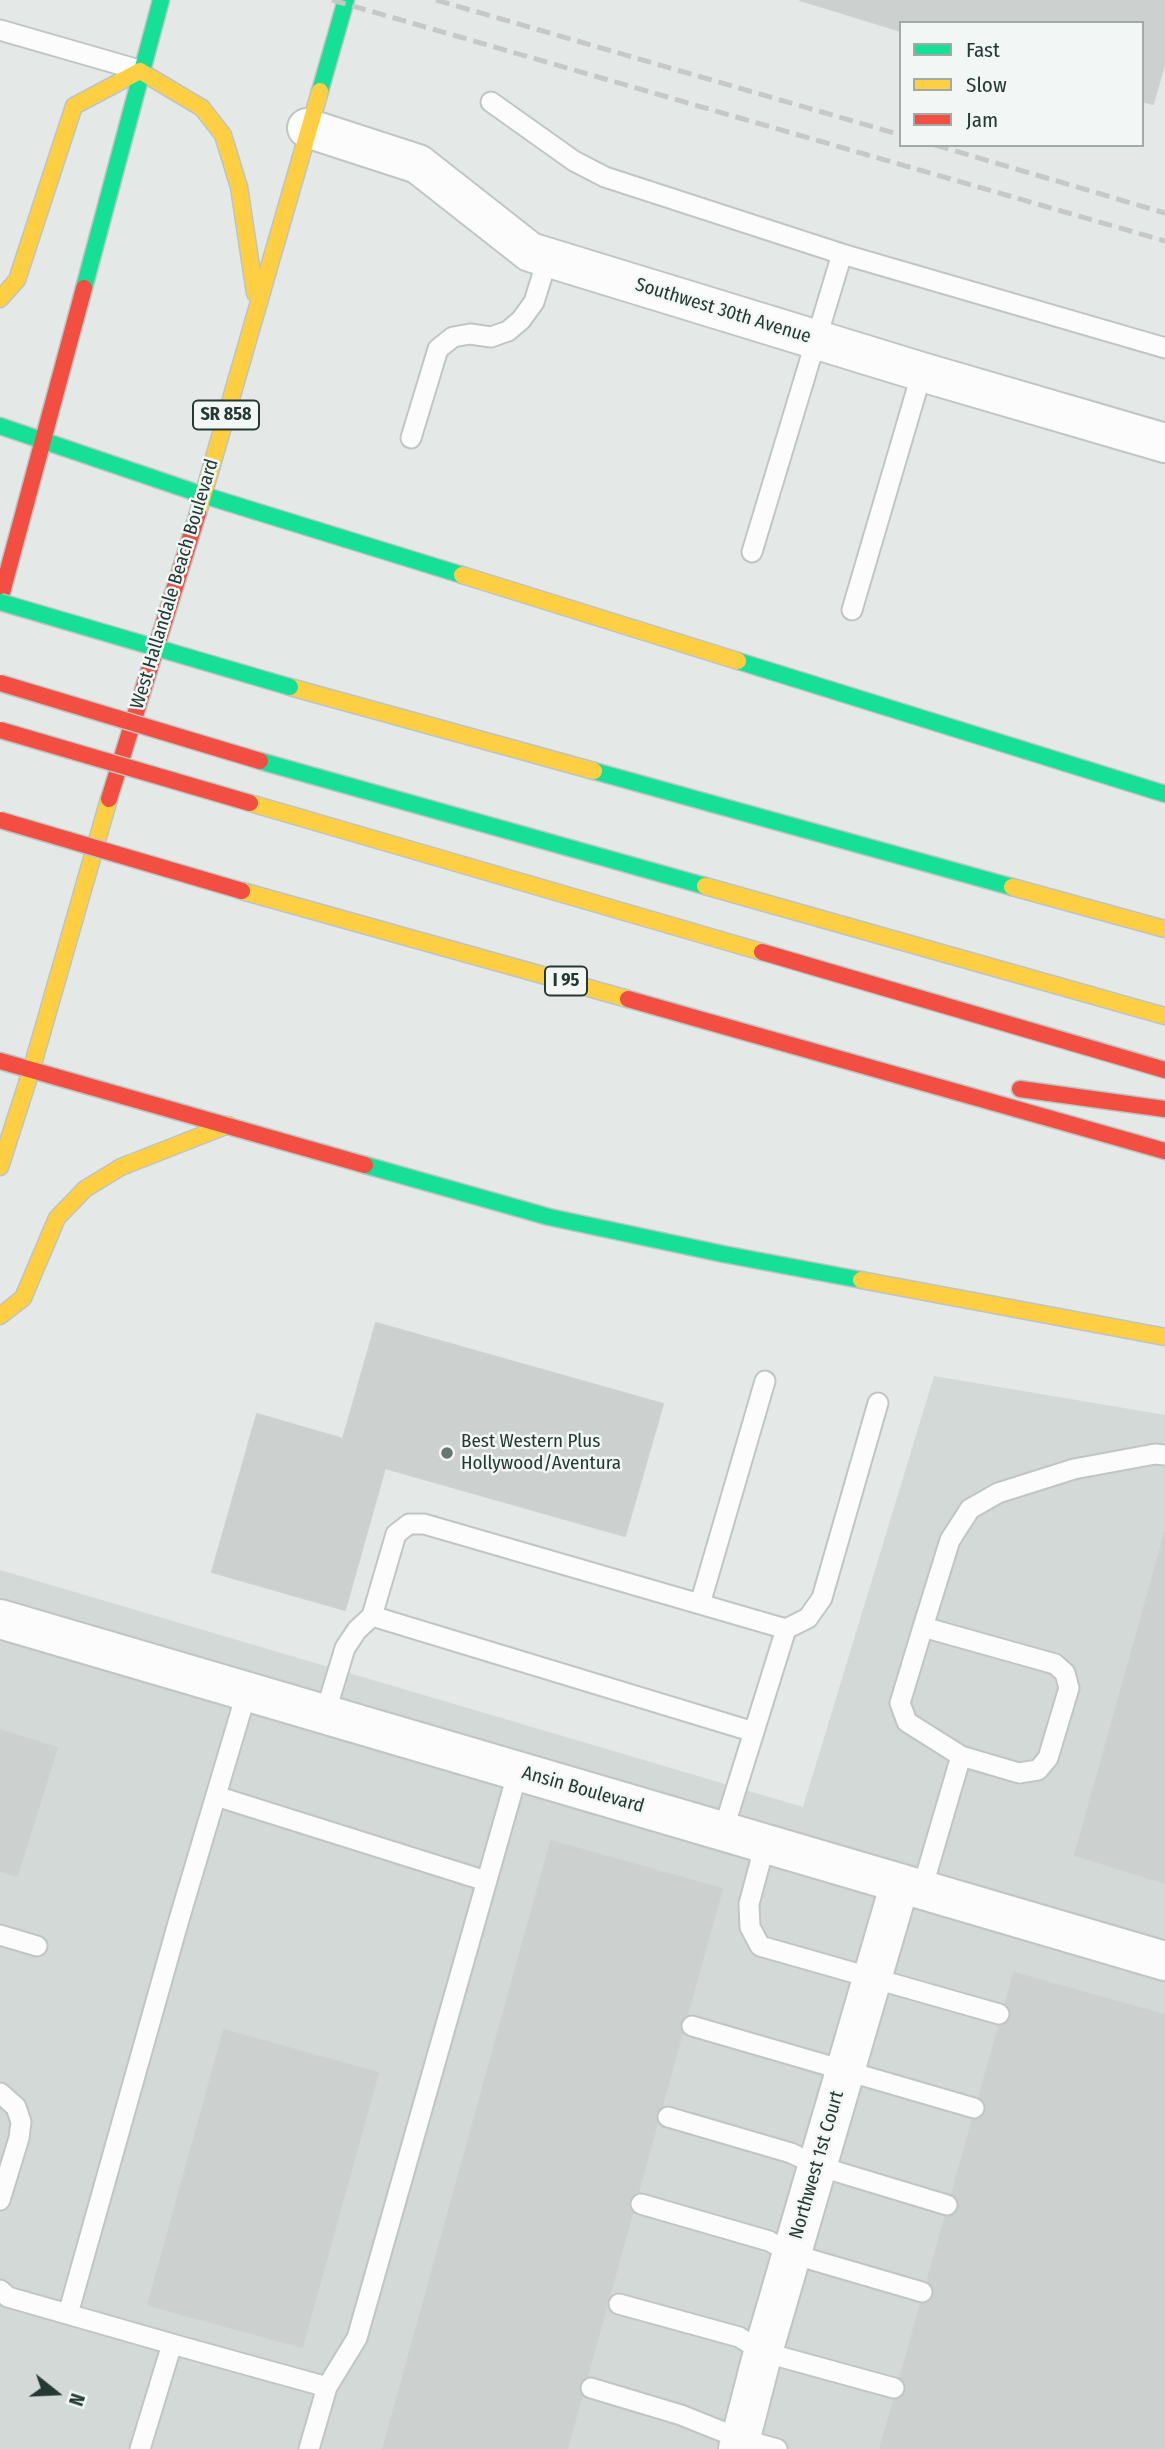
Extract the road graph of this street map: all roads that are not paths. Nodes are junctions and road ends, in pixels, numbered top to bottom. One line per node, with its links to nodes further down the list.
1 (161, 0): 4 (main road)
2 (346, 0): 6 (main road, West Hallandale Beach Boulevard / SR 858)
3 (0, 30): 4 (lane)
4 (140, 71): 9 (main road); 10 (main road); 16 (main road)
5 (491, 102): 7 (lane)
6 (307, 128): 8 (street, Southwest 30th Avenue); 10 (main road, West Hallandale Beach Boulevard / SR 858)
7 (842, 254): 11 (lane); 12 (lane)
8 (548, 257): 11 (street, Southwest 30th Avenue); 15 (lane)
9 (0, 299)
10 (257, 305): 18 (main road, West Hallandale Beach Boulevard / SR 858)
11 (816, 339): 13 (street, Southwest 30th Avenue); 19 (lane)
12 (1165, 348)
13 (922, 372): 17 (street, Southwest 30th Avenue); 21 (lane)
14 (0, 426): 16 (main road)
15 (411, 438)
16 (44, 440): 18 (main road); 20 (main road)
17 (1165, 443)
18 (203, 495): 24 (main road); 30 (main road, West Hallandale Beach Boulevard / SR 858)
19 (752, 552)
20 (0, 601): 26 (main road, bridge)
21 (852, 610)
22 (0, 683): 27 (main road, bridge)
23 (0, 730): 29 (main road, bridge)
24 (1165, 794)
25 (0, 820): 31 (main road, I 95, bridge)
26 (1165, 929)
27 (1165, 1016)
28 (0, 1061): 30 (main road)
29 (1165, 1070)
30 (32, 1071): 33 (main road); 35 (main road, West Hallandale Beach Boulevard / SR 858)
31 (890, 1072): 32 (main road); 34 (main road, I 95)
32 (1165, 1109)
33 (228, 1125): 36 (main road); 37 (main road)
34 (1165, 1151)
35 (0, 1167)
36 (0, 1316)
37 (1165, 1337)
38 (765, 1381): 41 (lane)
39 (878, 1403): 45 (lane)
40 (1165, 1455): 44 (lane)
41 (700, 1604): 42 (lane); 45 (lane)
42 (372, 1616): 47 (lane); 48 (lane)
43 (0, 1619): 46 (street, Ansin Boulevard)
44 (923, 1627): 49 (lane); 49 (lane)
45 (786, 1629): 48 (lane)
46 (247, 1691): 47 (street, Ansin Boulevard); 51 (lane)
47 (325, 1714): 50 (street, Ansin Boulevard)
48 (754, 1732): 52 (lane)
49 (961, 1756): 55 (lane)
50 (518, 1771): 52 (street, Ansin Boulevard); 54 (lane)
51 (216, 1796): 54 (lane); 74 (lane)
52 (723, 1831): 53 (street, Ansin Boulevard)
53 (765, 1843): 55 (street, Ansin Boulevard); 59 (lane)
54 (486, 1881): 77 (lane)
55 (911, 1886): 58 (street, Ansin Boulevard); 59 (street, Northwest 1st Court)
56 (0, 1936): 57 (lane)
57 (37, 1946)
58 (1165, 1961)
59 (872, 1979): 60 (lane); 62 (street, Northwest 1st Court)
60 (999, 2014)
61 (692, 2026): 62 (lane)
62 (844, 2071): 64 (lane); 66 (street, Northwest 1st Court)
63 (0, 2093): 67 (lane)
64 (974, 2108)
65 (668, 2117): 66 (lane)
66 (818, 2166): 69 (lane); 70 (street, Northwest 1st Court)
67 (0, 2200)
68 (641, 2204): 70 (lane)
69 (947, 2205)
70 (792, 2254): 72 (lane); 76 (street, Northwest 1st Court)
71 (0, 2290): 74 (lane)
72 (922, 2292)
73 (619, 2304): 76 (lane)
74 (68, 2314): 75 (lane)
75 (172, 2344): 77 (lane); 81 (lane)
76 (763, 2352): 79 (lane); 80 (street, Northwest 1st Court)
77 (327, 2387): 82 (lane)
78 (591, 2388): 80 (lane)
79 (894, 2388)
80 (739, 2444): 83 (lane)
81 (140, 2449)
82 (309, 2449)
83 (778, 2449)

